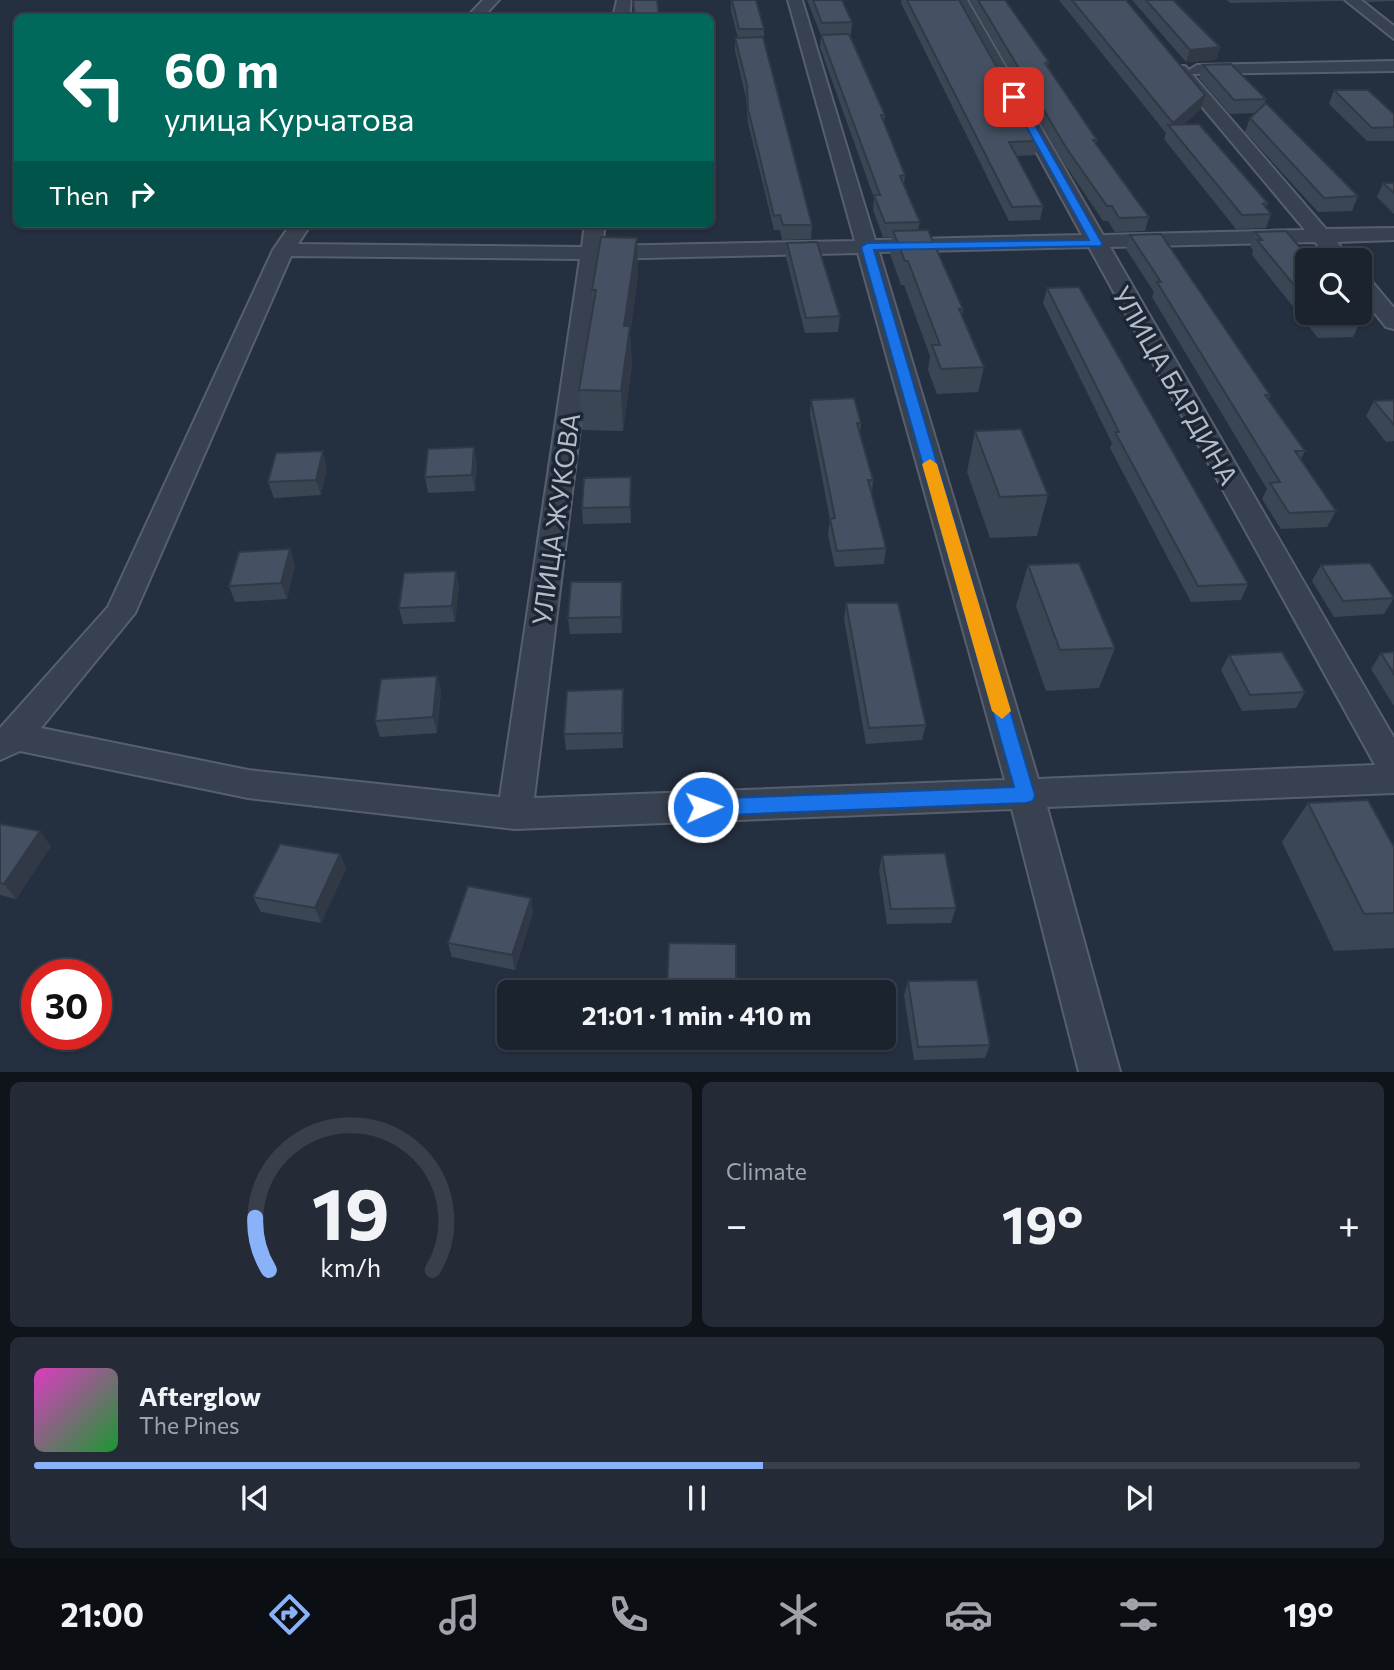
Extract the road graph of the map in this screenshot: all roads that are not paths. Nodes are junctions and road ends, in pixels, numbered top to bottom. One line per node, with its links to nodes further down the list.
1 (492, 0): 5 (street)
2 (795, 0): 15 (street)
3 (960, 0): 14 (street, УЛИЦА БАРДИНА)
4 (1352, 0): 6 (street)
5 (477, 14)
6 (1394, 34)
7 (1163, 50): 9 (street)
8 (1394, 66): 9 (street)
9 (1180, 70): 13 (street)
10 (298, 228): 17 (street)
11 (595, 228): 18 (street, УЛИЦА ЖУКОВА)
12 (1394, 234): 13 (street)
13 (1321, 236): 14 (street); 16 (street)
14 (1096, 243): 15 (street); 22 (street, УЛИЦА БАРДИНА)
15 (867, 247): 18 (street); 24 (street)
16 (1331, 248)
17 (283, 250): 18 (street); 21 (street)
18 (592, 253): 25 (street, УЛИЦА ЖУКОВА)
19 (1372, 296): 20 (street)
20 (1394, 322)
21 (7, 742): 25 (street)
22 (1394, 769)
23 (1394, 779): 24 (street)
24 (1026, 795): 25 (street); 26 (street)
25 (515, 814)
26 (1100, 1072)

